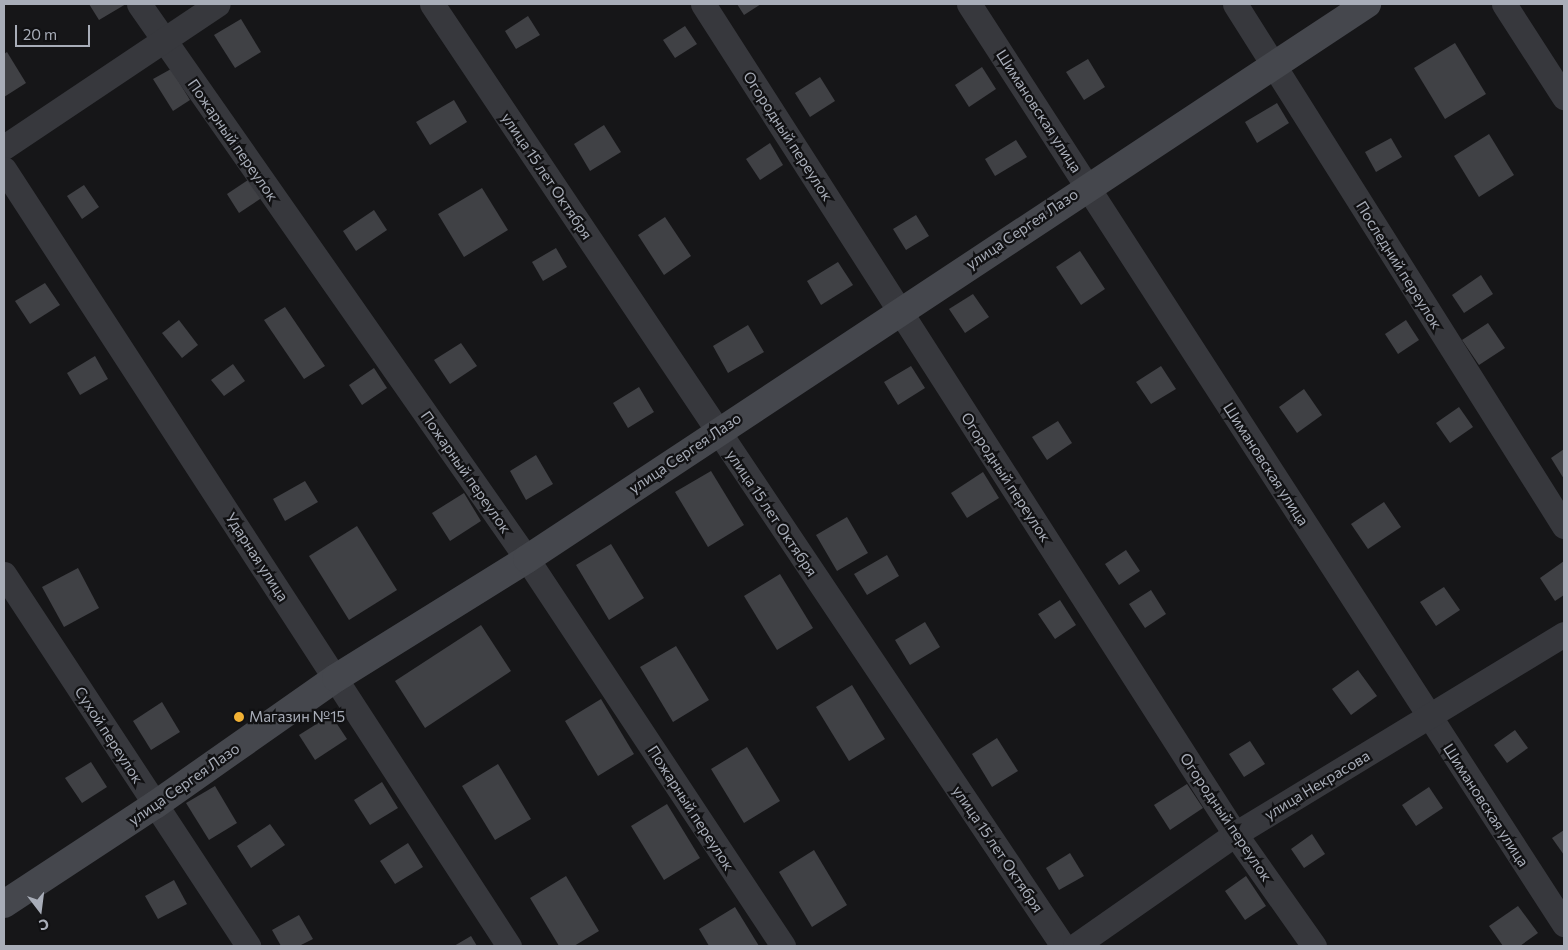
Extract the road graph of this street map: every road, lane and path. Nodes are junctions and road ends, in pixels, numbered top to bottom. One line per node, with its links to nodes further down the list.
1 (139, 4): 9 (street, Пожарный переулок)
2 (218, 4): 9 (street)
3 (432, 4): 16 (street, улица 15 лет Октября)
4 (703, 4): 15 (street, Огородный переулок)
5 (969, 4): 14 (street, Шимановская улица)
6 (1234, 4): 10 (street, Последний переулок)
7 (1367, 4): 10 (main road, улица Сергея Лазо)
8 (1504, 4): 11 (street)
9 (163, 41): 12 (street); 18 (street, Пожарный переулок)
10 (1275, 67): 14 (main road, улица Сергея Лазо); 17 (street, Последний переулок)
11 (1564, 98)
12 (4, 147)
13 (4, 169): 21 (street, Ударная улица)
14 (1087, 186): 15 (main road, улица Сергея Лазо); 22 (street, Шимановская улица)
15 (900, 310): 16 (main road, улица Сергея Лазо); 24 (street, Огородный переулок)
16 (717, 431): 18 (main road, улица Сергея Лазо); 30 (street, улица 15 лет Октября)
17 (1564, 526)
18 (527, 559): 21 (main road, улица Сергея Лазо); 29 (street, Пожарный переулок)
19 (4, 574): 23 (street, Сухой переулок)
20 (1564, 634): 22 (street, улица Некрасова)
21 (336, 678): 23 (main road, улица Сергея Лазо); 28 (street, Ударная улица)
22 (1429, 718): 24 (street, улица Некрасова); 26 (street, Шимановская улица)
23 (155, 805): 25 (main road, улица Сергея Лазо); 27 (street, Сухой переулок)
24 (1235, 834): 31 (street, улица Некрасова); 32 (street, Огородный переулок)
25 (4, 904)
26 (1564, 924)
27 (248, 946)
28 (509, 946)
29 (783, 946)
30 (1063, 946)
31 (1075, 946)
32 (1314, 946)

